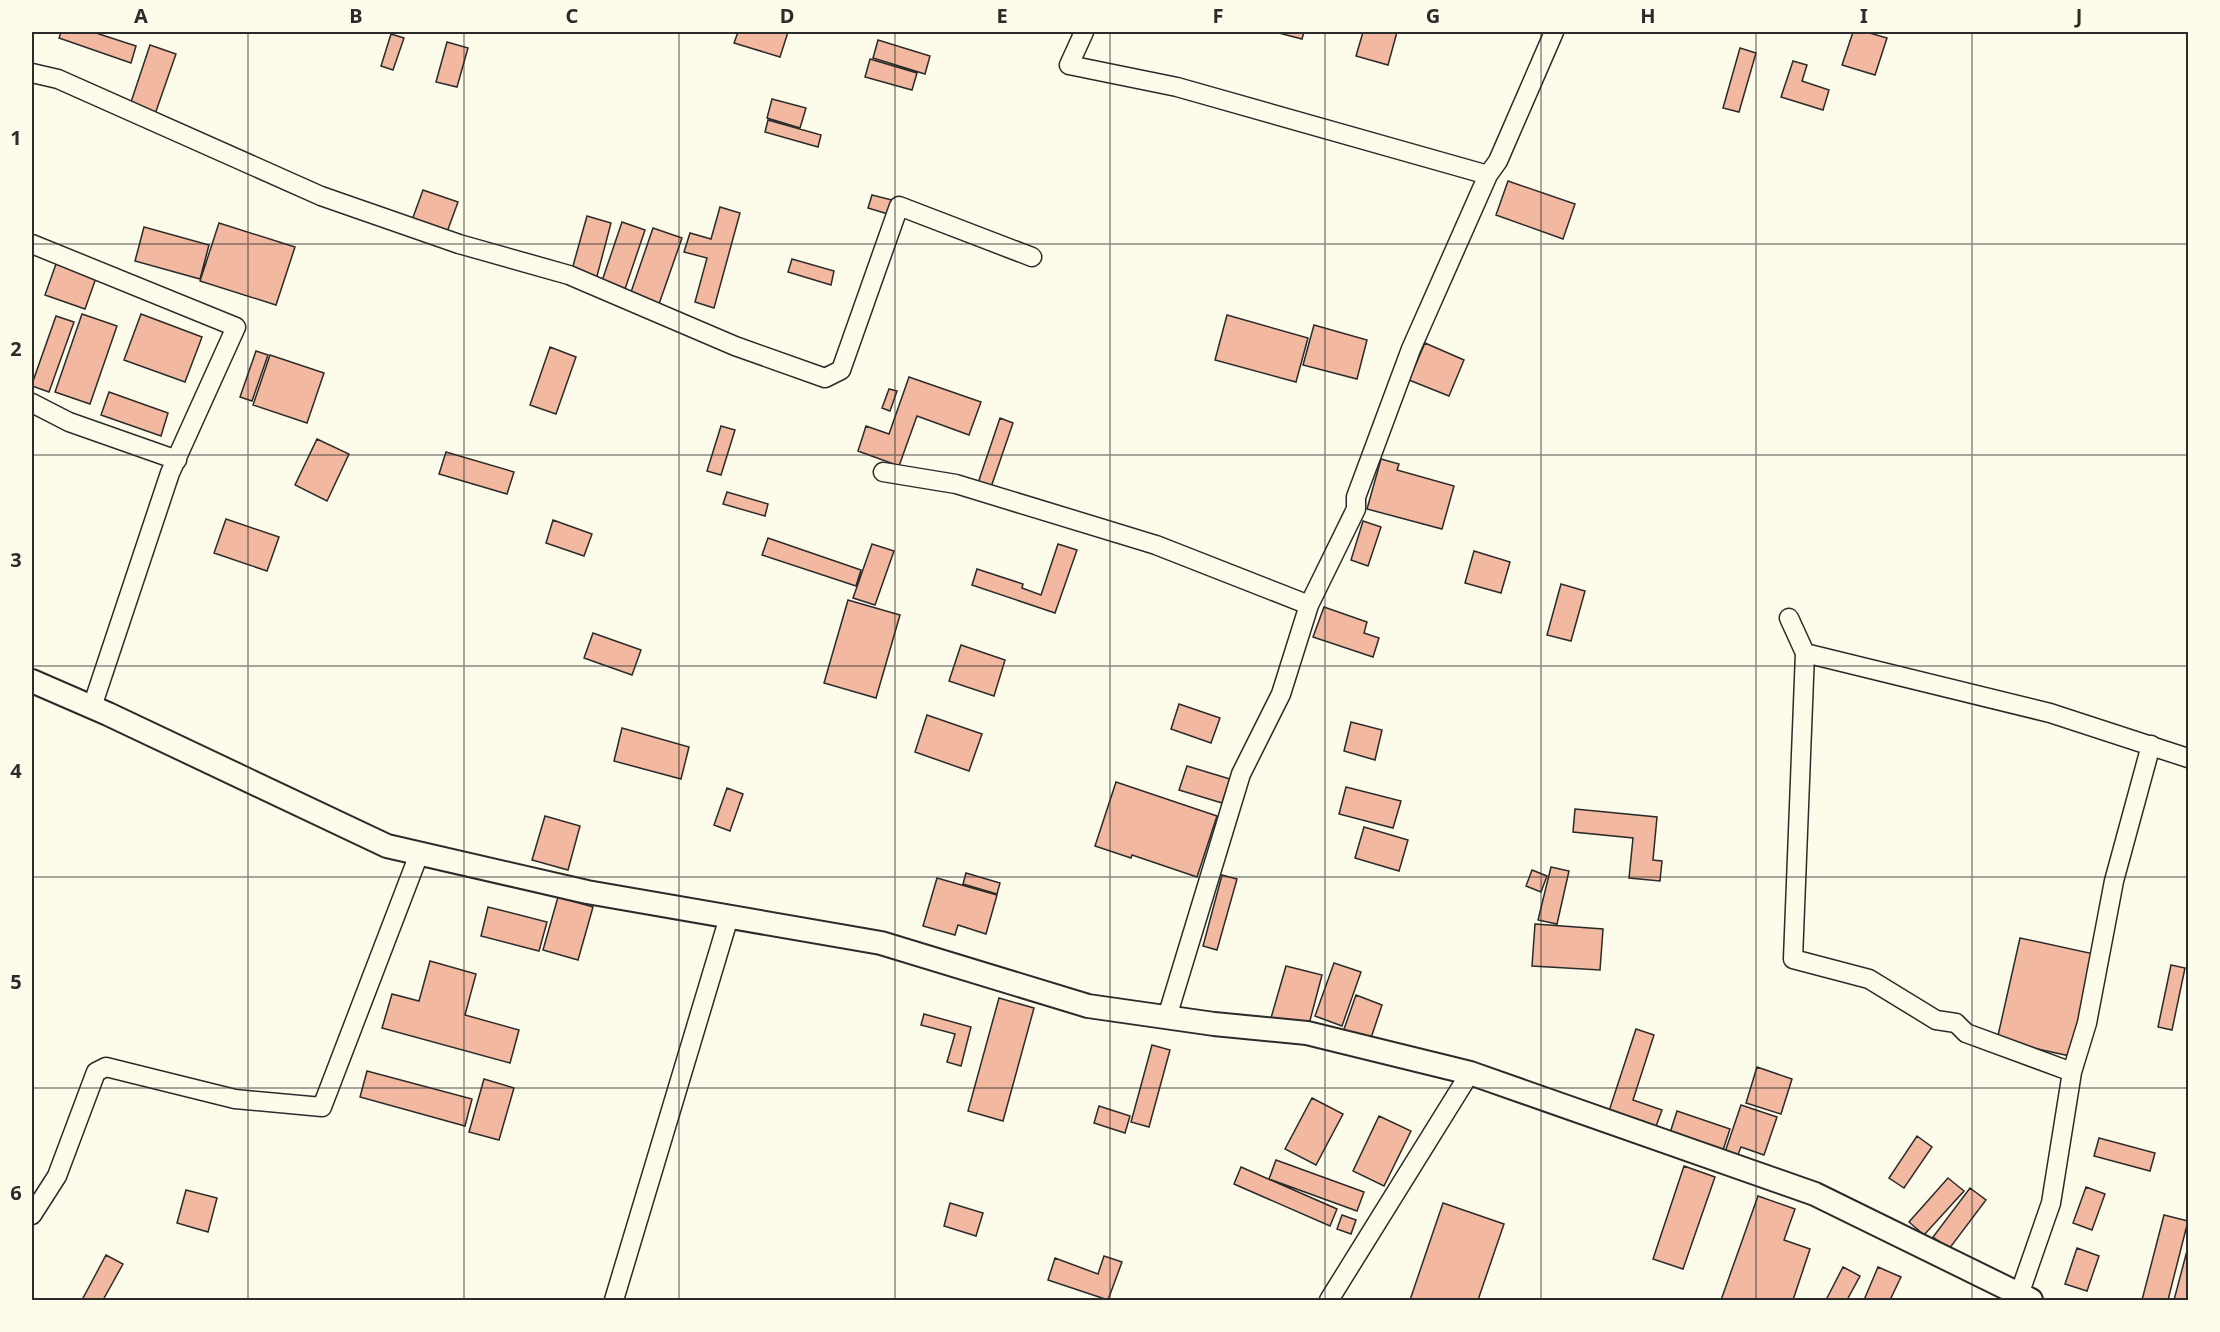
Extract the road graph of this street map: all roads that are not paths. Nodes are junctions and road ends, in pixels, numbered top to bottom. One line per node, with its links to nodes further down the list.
1 (1084, 32): 4 (street)
2 (1554, 32): 4 (street)
3 (32, 73): 6 (street)
4 (1488, 175): 10 (street)
5 (32, 243): 8 (street)
6 (1032, 257)
7 (32, 403): 8 (street)
8 (177, 460): 14 (street)
9 (883, 472): 10 (street)
10 (1309, 605): 19 (street)
11 (1789, 618): 12 (street)
12 (1805, 653): 15 (street); 20 (street)
13 (32, 681): 14 (street)
14 (92, 707): 17 (street)
15 (2151, 745): 16 (street); 20 (street)
16 (2188, 758)
17 (419, 854): 18 (street); 22 (street)
18 (729, 917): 19 (street); 24 (street)
19 (1167, 1017): 21 (street)
20 (2072, 1072): 23 (street)
21 (1470, 1073): 23 (street); 25 (street)
22 (32, 1215)
23 (2025, 1298)
24 (614, 1300)
25 (1329, 1300)

